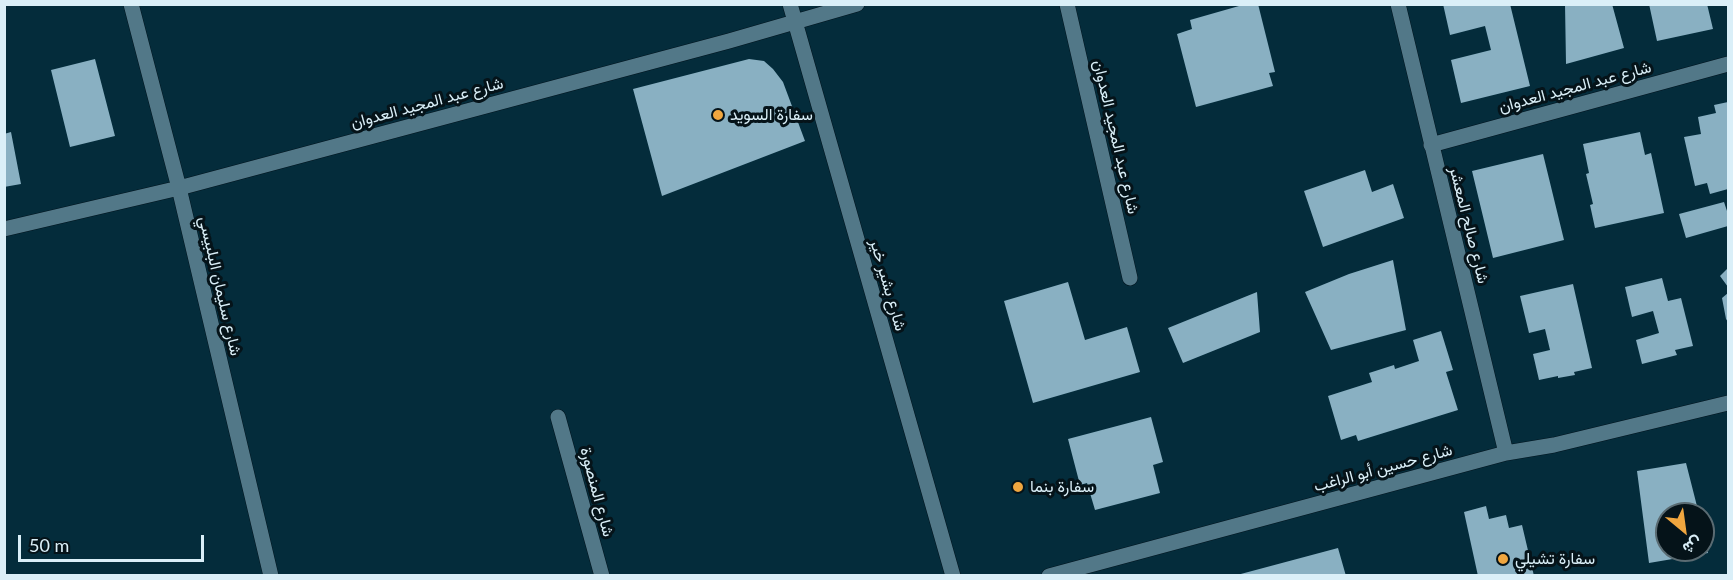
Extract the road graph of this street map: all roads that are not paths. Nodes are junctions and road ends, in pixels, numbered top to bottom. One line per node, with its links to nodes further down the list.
1 (131, 4): 9 (street, شارع سليمان البلبيسي)
2 (790, 4): 6 (street, شارع بشير خير)
3 (857, 4): 6 (street, شارع عبد المجيد العدوان)
4 (1067, 4): 11 (street, شارع عبد المجيد العدوان)
5 (1398, 4): 8 (street, شارع صالح المعشر)
6 (795, 22): 9 (street, شارع عبد المجيد العدوان); 17 (street, شارع بشير خير)
7 (1728, 64): 8 (street, شارع عبد المجيد العدوان)
8 (1431, 145): 14 (street, شارع صالح المعشر)
9 (178, 188): 10 (street, شارع عبد المجيد العدوان); 15 (street, شارع سليمان البلبيسي)
10 (4, 229)
11 (1130, 278)
12 (1728, 403): 14 (street, شارع حسين أبو الراغب)
13 (558, 417): 16 (street, شارع المنصورة)
14 (1506, 453): 18 (street, شارع حسين أبو الراغب)
15 (271, 576)
16 (602, 576)
17 (952, 576)
18 (1049, 576)

